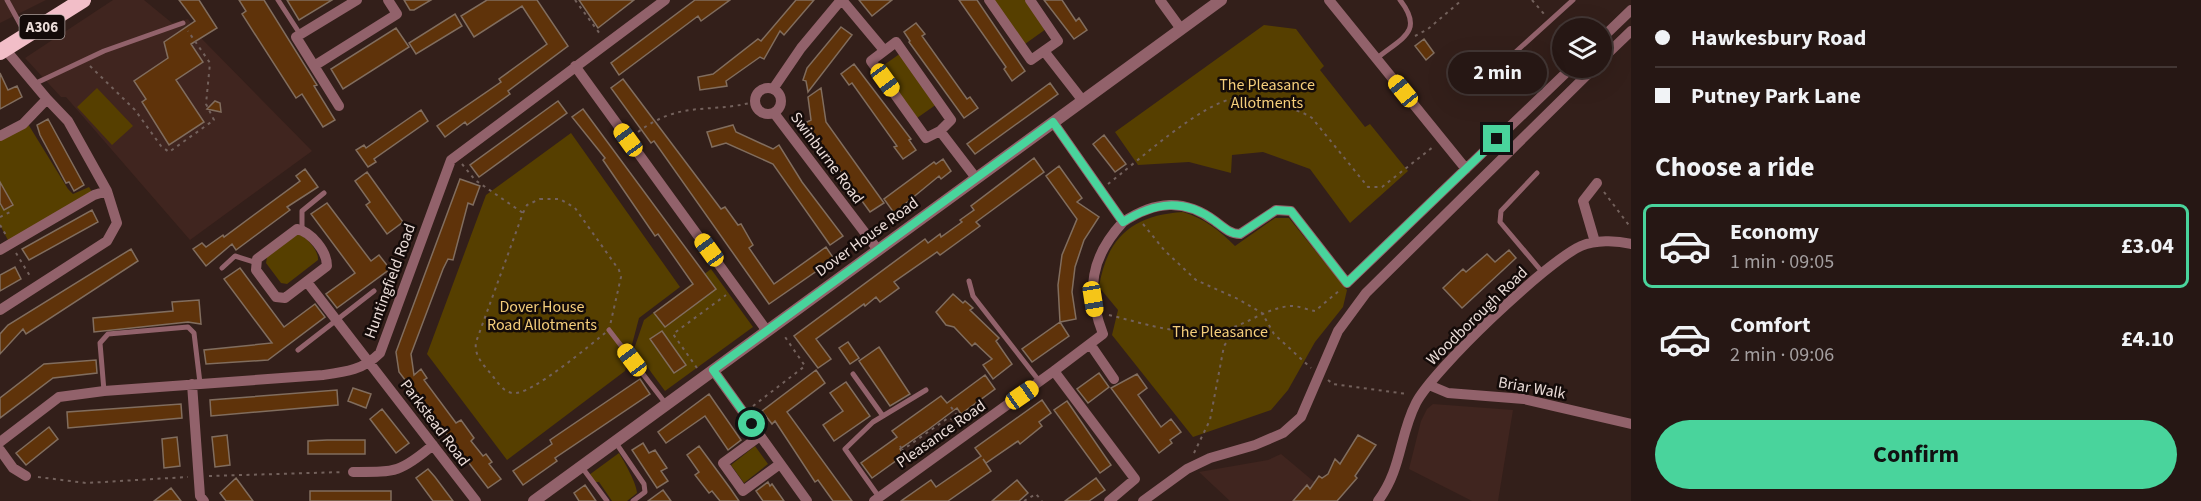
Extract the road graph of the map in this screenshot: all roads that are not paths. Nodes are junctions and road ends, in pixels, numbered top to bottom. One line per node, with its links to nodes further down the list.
1 (7, 0): 21 (lane)
2 (83, 0): 21 (highway, A306)
3 (278, 0): 20 (lane)
4 (357, 0): 20 (street)
5 (388, 0): 27 (street)
6 (665, 0): 28 (street, Huntingfield Road)
7 (842, 0): 22 (street); 33 (street)
8 (989, 0): 25 (street)
9 (1030, 0): 25 (street)
10 (1160, 0): 18 (street)
11 (1221, 0): 18 (street, Dover House Road)
12 (1329, 0): 26 (street)
13 (1400, 0): 26 (lane)
14 (1573, 0): 29 (lane)
15 (1631, 10): 17 (street)
16 (183, 23): 32 (lane)
17 (1612, 28)
18 (1181, 29): 35 (street, Dover House Road)
19 (1631, 31): 23 (street)
20 (301, 35): 27 (street)
21 (26, 36): 24 (highway, A306)
22 (883, 49): 39 (street); 39 (street)
23 (1612, 49)
24 (3, 51): 32 (street)
25 (1044, 51): 35 (street)
26 (1376, 59): 41 (street)
27 (314, 66): 36 (street)
28 (575, 66): 61 (street); 65 (street, Huntingfield Road)
29 (1466, 68)
30 (1561, 78): 41 (street)
31 (1584, 78): 95 (street)
32 (34, 84): 34 (street)
33 (773, 89): 37 (street, Swinburne Road); 37 (street, Swinburne Road)
34 (47, 99): 40 (street); 45 (street)
35 (1083, 101): 38 (street, Dover House Road)
36 (339, 106)
37 (774, 113): 52 (street, Swinburne Road)
38 (1053, 122): 43 (street, Dover House Road); 47 (street)
39 (940, 131): 43 (street)
40 (0, 136)
41 (1466, 169): 47 (street)
42 (1537, 173): 55 (lane)
43 (976, 178): 52 (street, Dover House Road)
44 (1597, 183): 49 (street)
45 (107, 191): 51 (street); 59 (street)
46 (324, 193): 48 (lane)
47 (1123, 222): 63 (street)
48 (302, 230): 53 (street); 57 (street)
49 (1595, 242): 50 (street, Woodborough Road); 55 (street, Woodborough Road)
50 (1631, 244)
51 (0, 250)
52 (878, 250): 61 (street, Dover House Road)
53 (257, 263): 54 (lane); 57 (street)
54 (222, 268)
55 (1543, 273): 72 (street, Woodborough Road)
56 (969, 281): 70 (lane)
57 (307, 282): 60 (street, Parkstead Road)
58 (374, 291): 60 (lane)
59 (0, 310)
60 (336, 320): 64 (lane); 65 (street, Parkstead Road)
61 (772, 327): 67 (street, Dover House Road)
62 (609, 330): 75 (lane)
63 (1090, 344): 66 (street); 69 (street)
64 (298, 350)
65 (370, 363): 71 (street, Huntingfield Road); 81 (street, Parkstead Road)
66 (1054, 371): 70 (street, Pleasance Road); 94 (street)
67 (708, 373): 75 (street, Dover House Road); 78 (street)
68 (853, 374): 76 (lane)
69 (1114, 379)
70 (1040, 382): 87 (street, Pleasance Road)
71 (196, 384): 74 (street, Huntingfield Road); 74 (lane); 88 (street)
72 (1429, 385): 77 (street, Briar Walk); 96 (street, Woodborough Road)
73 (926, 390): 76 (lane)
74 (104, 391): 80 (street, Huntingfield Road)
75 (666, 404): 79 (street, Dover House Road)
76 (883, 416): 87 (lane)
77 (1631, 424)
78 (760, 436): 83 (street); 83 (street)
79 (615, 441): 84 (street, Dover House Road); 92 (lane)
80 (0, 442)
81 (432, 445): 85 (street); 89 (street, Parkstead Road)
82 (0, 450): 86 (street)
83 (780, 464): 93 (street)
84 (581, 466): 90 (street, Dover House Road); 91 (lane)
85 (353, 472)
86 (26, 476)
87 (876, 499)
88 (204, 501)
89 (476, 501)
90 (534, 501)
91 (607, 501)
92 (633, 501)
93 (807, 501)
94 (1109, 501)
95 (1143, 501)
96 (1378, 501)

